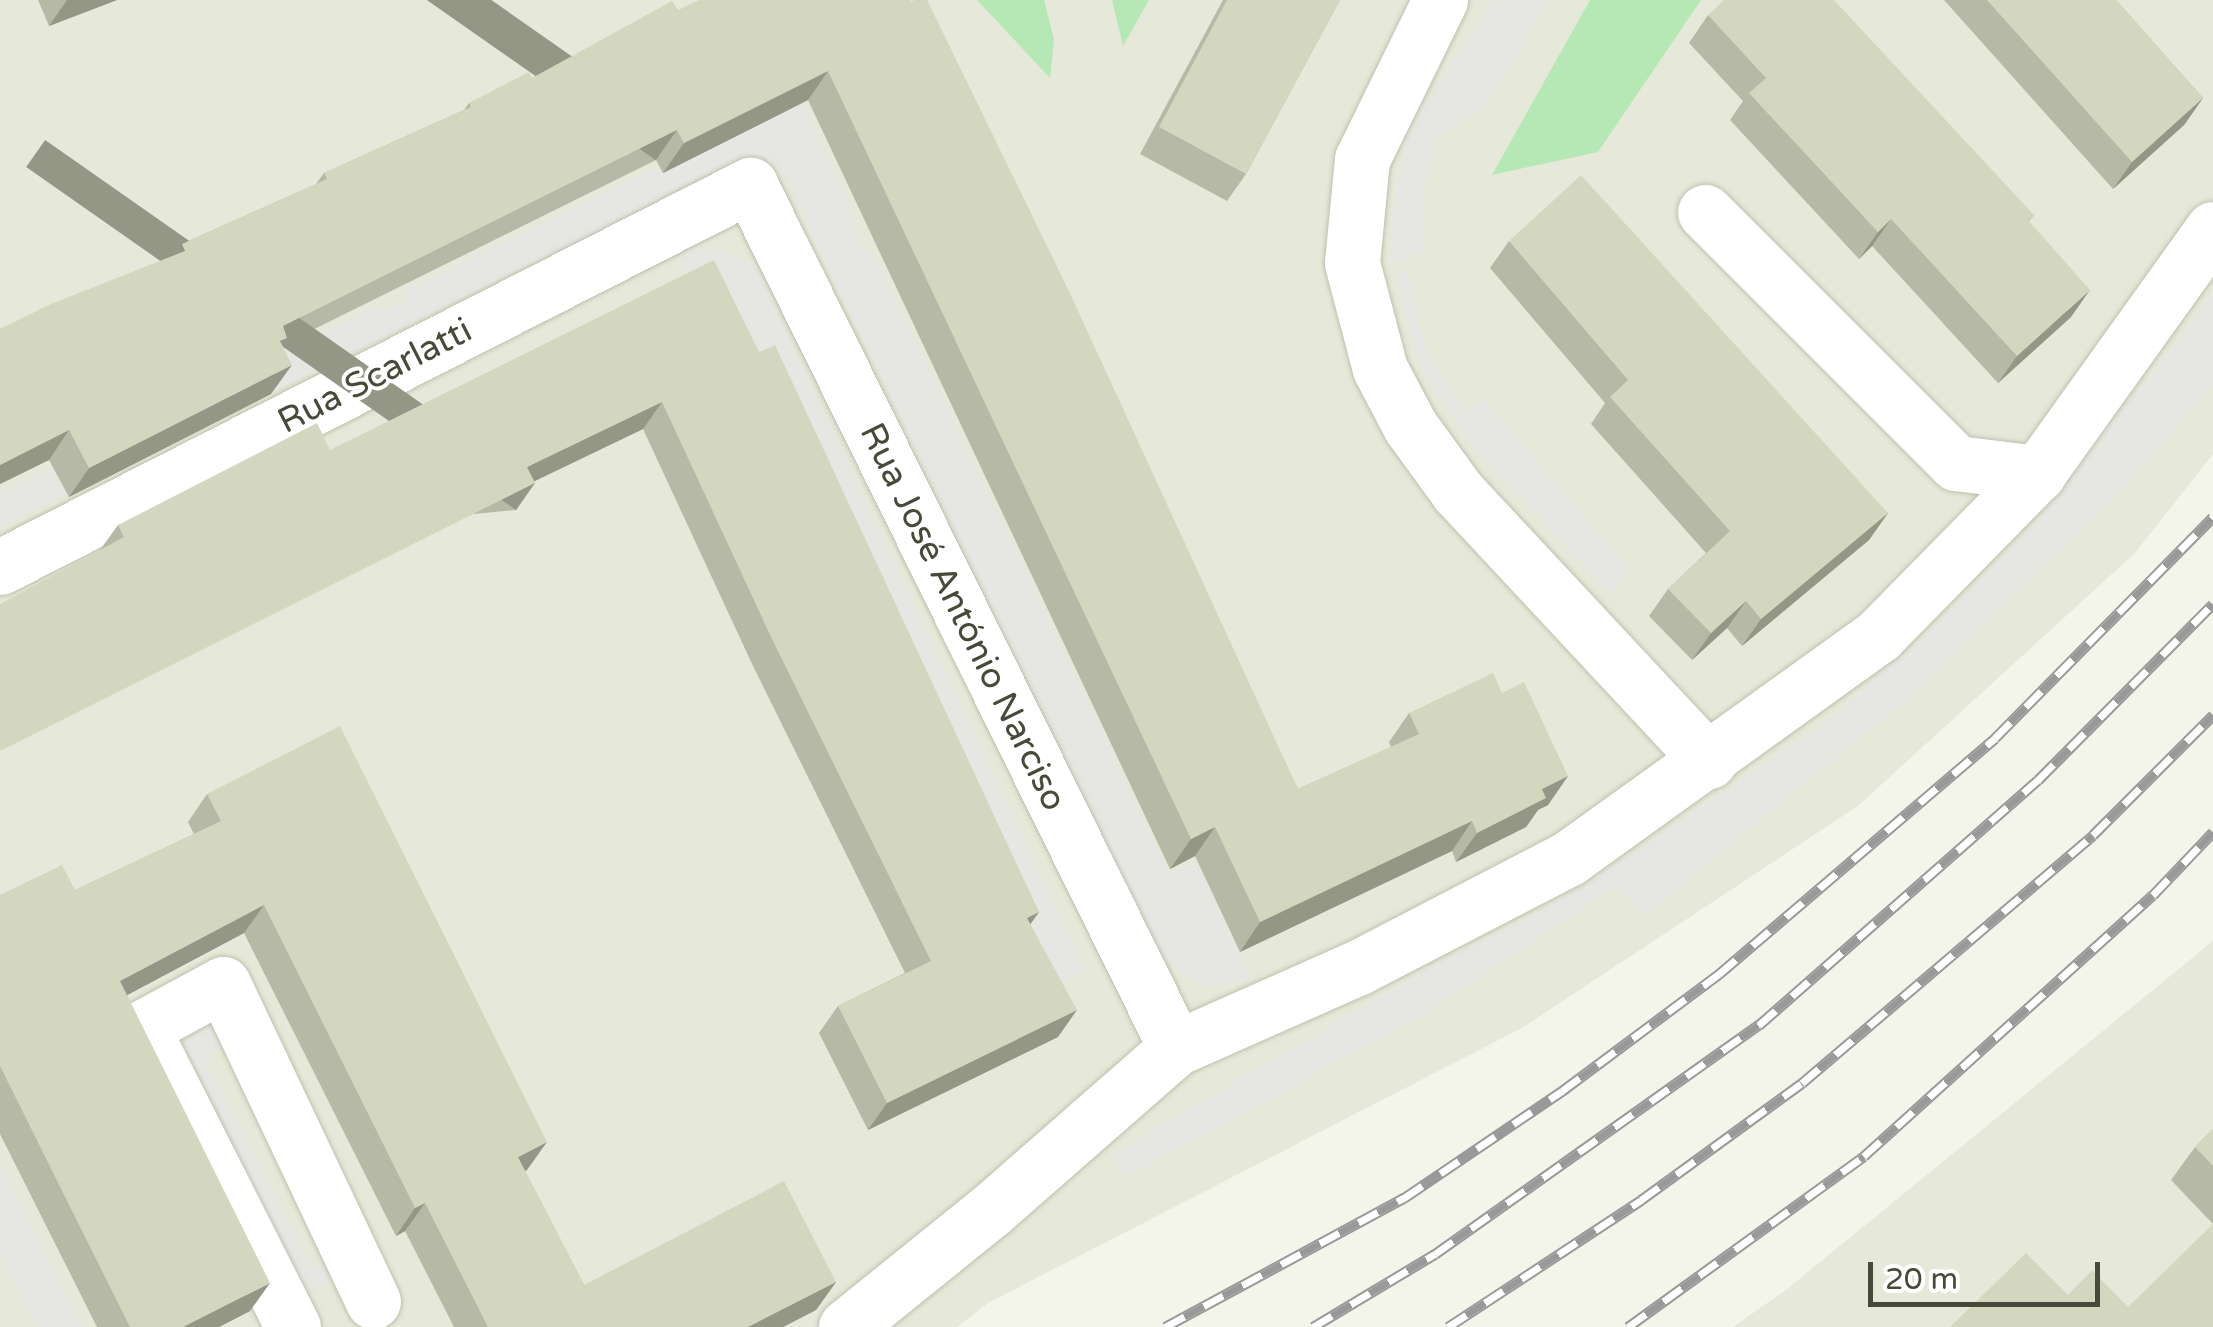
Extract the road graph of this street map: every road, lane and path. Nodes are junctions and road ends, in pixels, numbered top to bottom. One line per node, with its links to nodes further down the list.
1 (1440, 0): 7 (street)
2 (750, 185): 6 (street, Rua Scarlatti); 8 (street, Rua José António Narciso)
3 (1705, 212): 5 (street)
4 (2213, 229): 5 (street)
5 (2038, 473): 7 (street)
6 (0, 567)
7 (1708, 761): 8 (street)
8 (1176, 1048): 12 (street)
9 (380, 1314): 10 (street); 11 (street)
10 (292, 1327)
11 (322, 1327)
12 (846, 1327)

